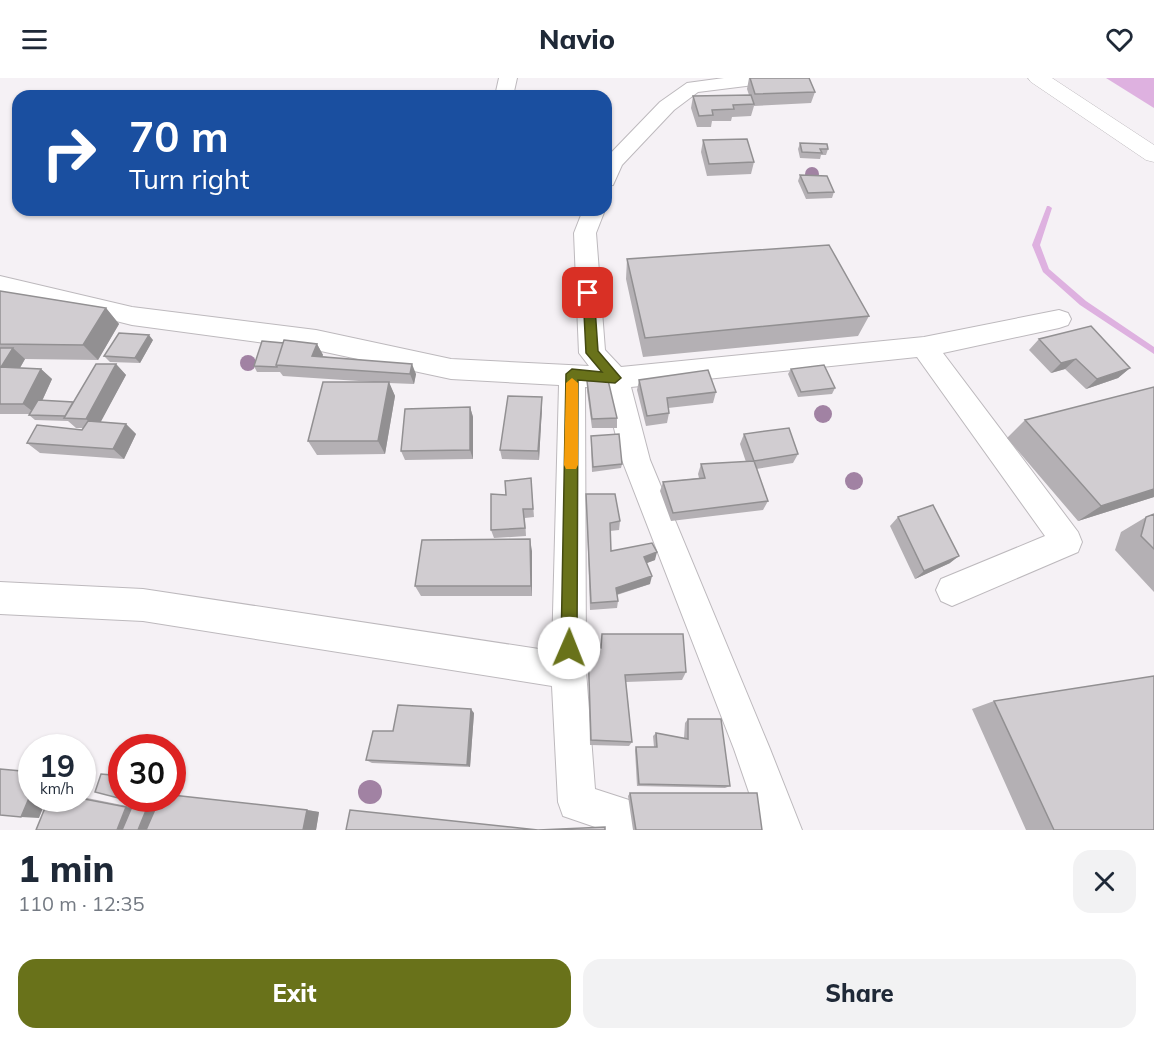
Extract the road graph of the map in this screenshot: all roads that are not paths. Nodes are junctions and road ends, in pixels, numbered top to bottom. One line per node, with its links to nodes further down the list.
1 (770, 78): 6 (street)
2 (1067, 78): 4 (main road)
3 (1040, 79): 4 (main road)
4 (1140, 132): 5 (main road)
5 (1154, 155)
6 (612, 165)
7 (592, 216): 12 (street)
8 (0, 284): 11 (street)
9 (1059, 319): 10 (street)
10 (924, 347): 12 (street); 13 (street)
11 (572, 374): 12 (street); 15 (street)
12 (615, 378): 17 (street)
13 (952, 590)
14 (0, 598): 15 (street)
15 (568, 671): 16 (street)
16 (618, 830)
17 (782, 830)

